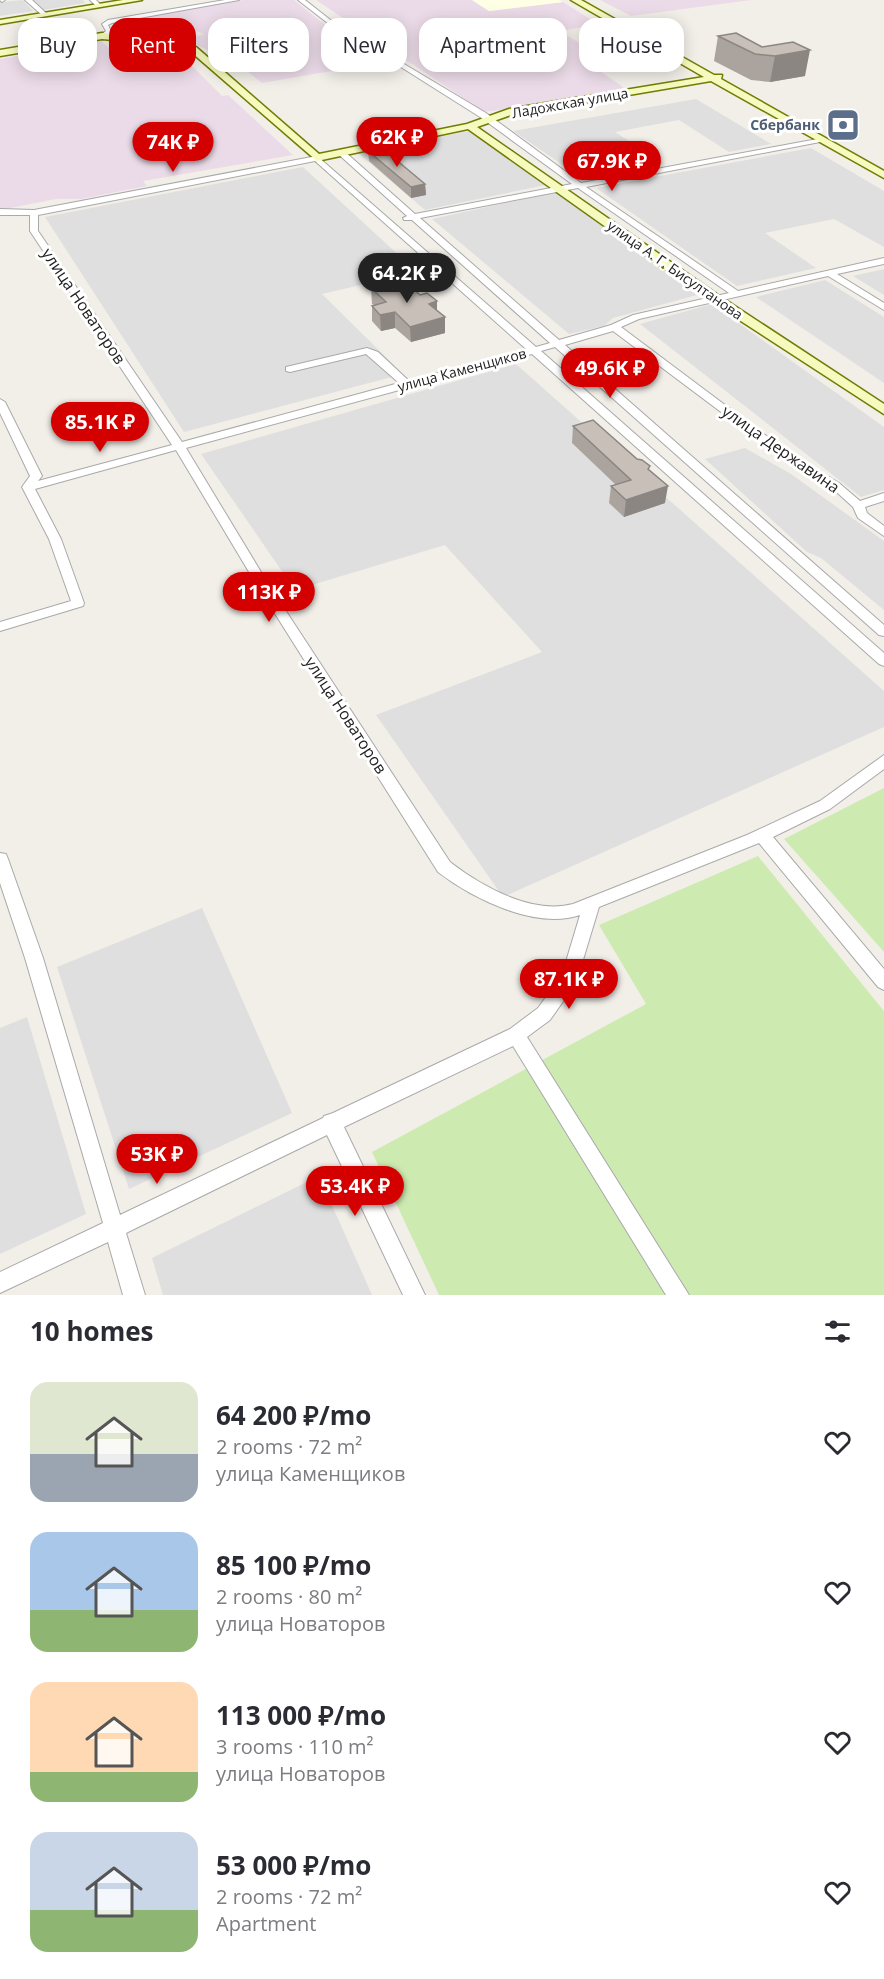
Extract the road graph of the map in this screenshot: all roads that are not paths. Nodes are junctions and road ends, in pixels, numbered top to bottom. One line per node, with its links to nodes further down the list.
1 (28, 0): 8 (street)
2 (138, 0): 7 (street)
3 (236, 0): 10 (street)
4 (301, 0): 13 (street, улица А. Г. Бисултанова)
5 (575, 0): 12 (street)
6 (584, 0): 12 (street)
7 (96, 3): 8 (street)
8 (45, 15): 9 (street)
9 (0, 22)
10 (102, 36): 11 (street); 17 (street)
11 (0, 53)
12 (715, 78): 13 (street, Ладожская улица); 15 (street); 18 (street)
13 (487, 120): 14 (street, Ладожская улица); 20 (street, улица А. Г. Бисултанова)
14 (470, 126): 16 (street, Ладожская улица); 21 (street, улица А. Г. Бисултанова)
15 (820, 140): 19 (street); 20 (street)
16 (341, 153): 17 (street, Ладожская улица); 24 (street)
17 (317, 158): 23 (street); 25 (street)
18 (884, 169)
19 (884, 175)
20 (577, 184): 21 (street); 28 (street, улица А. Г. Бисултанова)
21 (557, 188): 24 (street); 29 (street, улица А. Г. Бисултанова)
22 (0, 212): 23 (street)
23 (34, 213): 38 (street, улица Новаторов)
24 (413, 217): 25 (street); 32 (street)
25 (391, 221): 33 (street)
26 (884, 261): 27 (street, улица Каменщиков)
27 (829, 273): 28 (street, улица Каменщиков); 30 (street)
28 (736, 294): 29 (street, улица Каменщиков)
29 (714, 298): 31 (street, улица Каменщиков); 37 (street, улица А. Г. Бисултанова)
30 (884, 307)
31 (614, 327): 32 (street, улица Каменщиков); 41 (street, улица Державина)
32 (557, 344): 33 (street, улица Каменщиков); 44 (street)
33 (535, 350): 35 (street, улица Каменщиков); 45 (street)
34 (290, 369): 35 (street)
35 (407, 385): 38 (street, улица Каменщиков)
36 (0, 402): 39 (street)
37 (884, 410)
38 (179, 446): 39 (street, улица Каменщиков); 49 (street, улица Новаторов)
39 (28, 487): 43 (street)
40 (884, 497): 41 (street)
41 (858, 505): 42 (street, улица Державина)
42 (884, 532)
43 (0, 627)
44 (884, 632)
45 (884, 661)
46 (884, 761): 47 (street, улица Новаторов)
47 (762, 835): 49 (street, улица Новаторов); 50 (street)
48 (0, 859): 53 (street)
49 (592, 903): 51 (street)
50 (884, 982)
51 (516, 1035): 52 (street); 57 (street)
52 (331, 1122): 53 (street); 56 (street)
53 (112, 1228): 54 (street); 55 (street)
54 (0, 1282)
55 (134, 1295)
56 (414, 1295)
57 (678, 1295)

